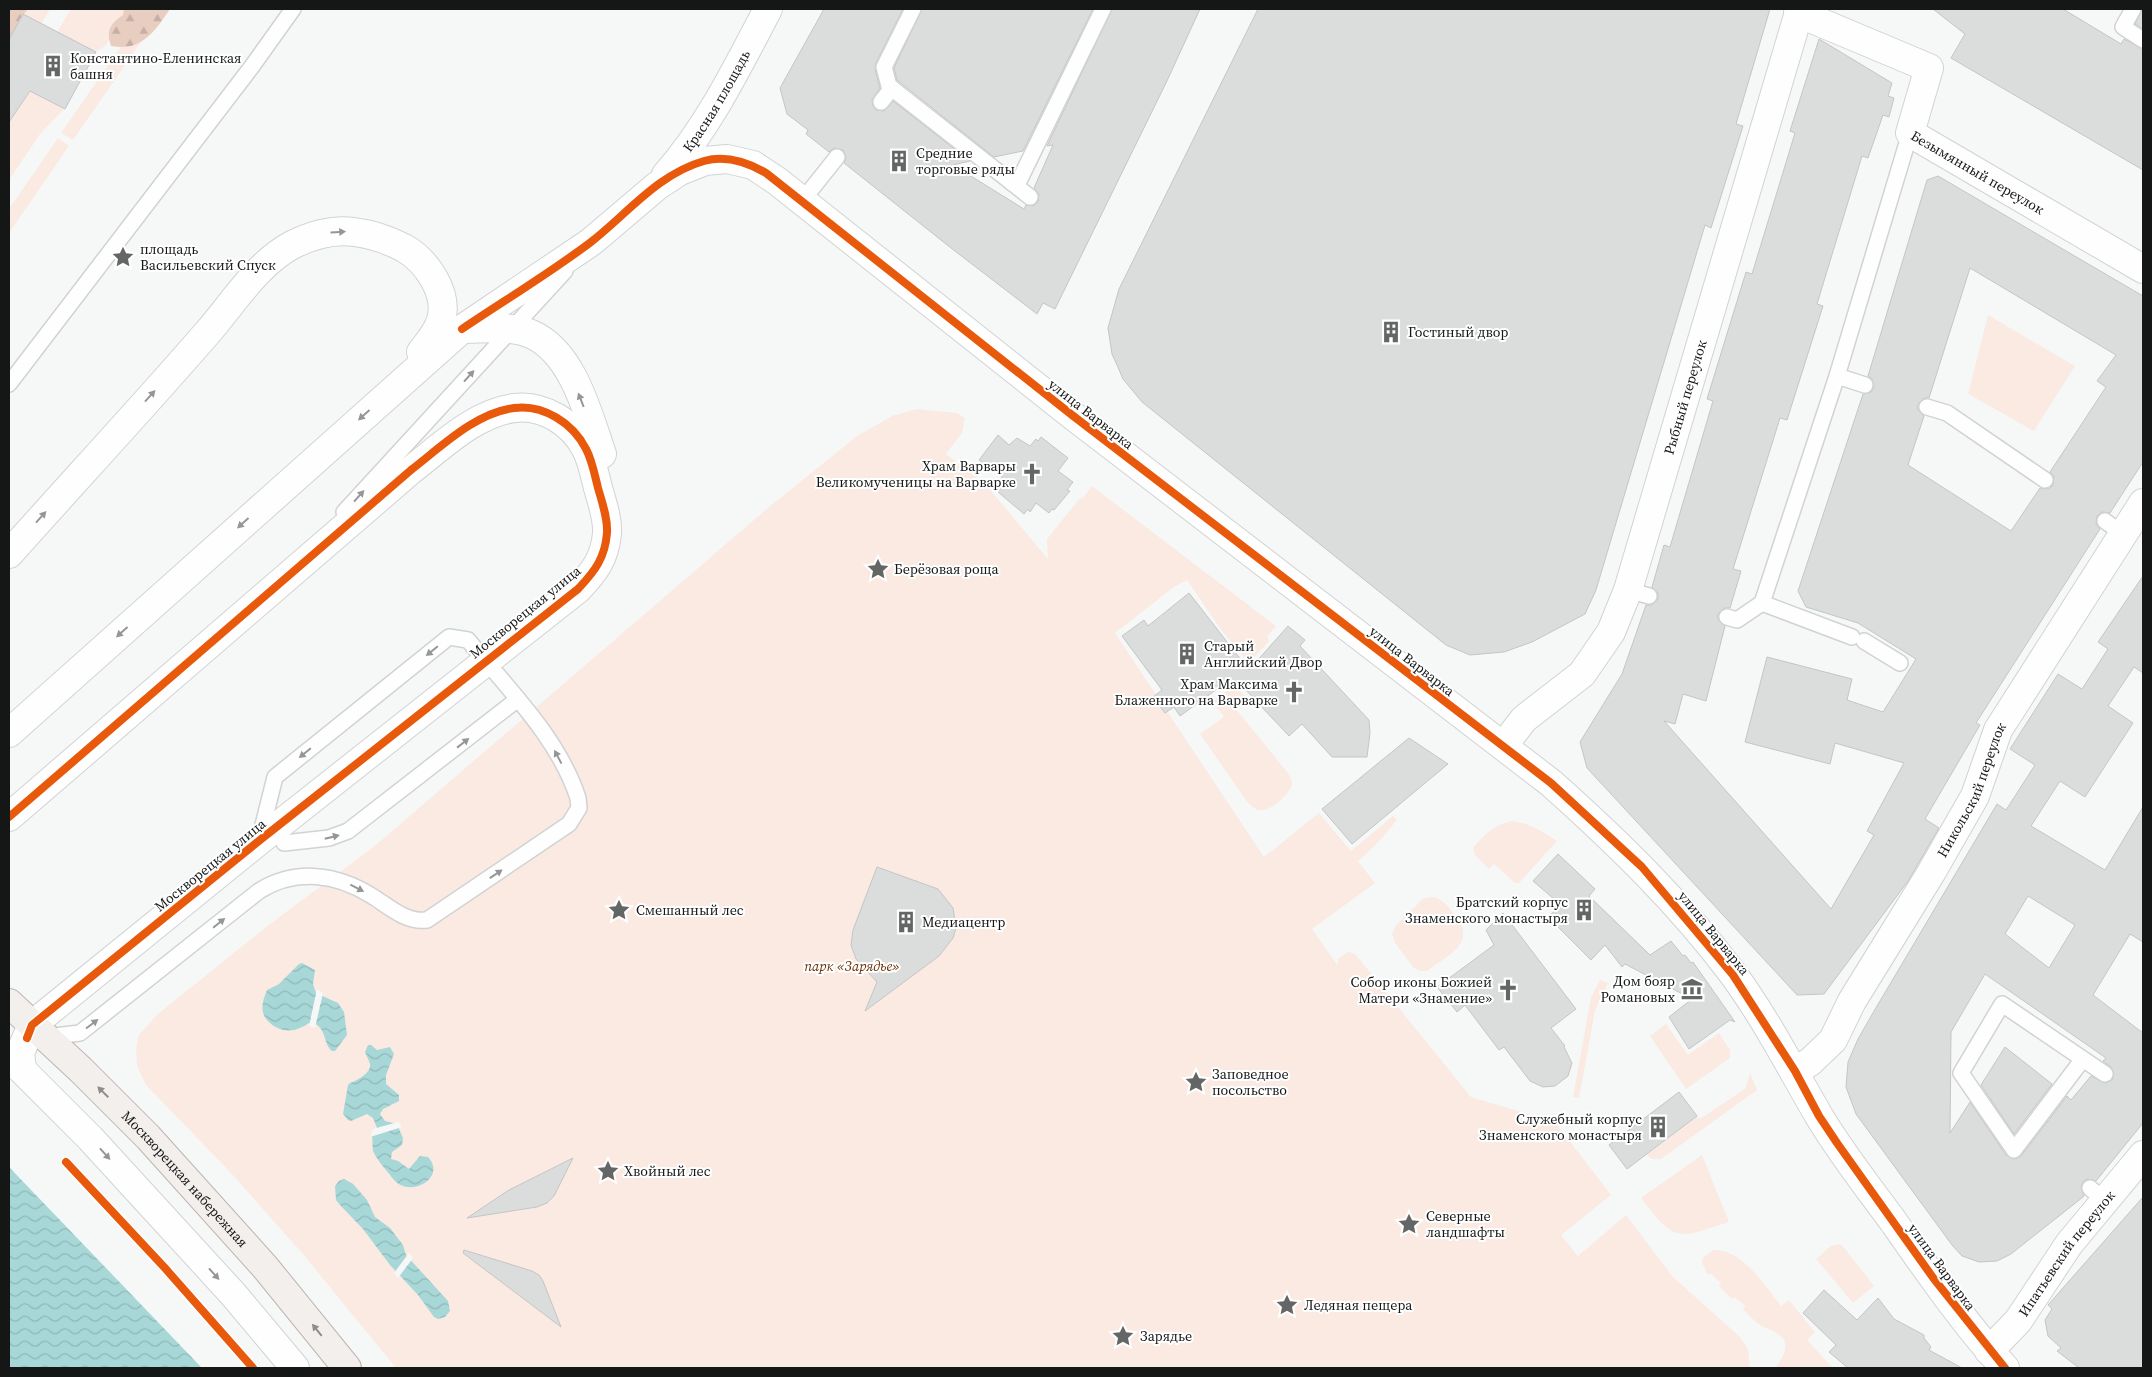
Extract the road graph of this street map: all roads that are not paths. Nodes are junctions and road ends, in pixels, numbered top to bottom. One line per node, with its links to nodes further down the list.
1 (293, 9): 22 (lane)
2 (768, 9): 13 (street, Красная площадь)
3 (913, 9): 8 (lane)
4 (1103, 9): 12 (lane)
5 (2133, 9): 7 (lane)
6 (1799, 11): 10 (street, Безымянный переулок); 35 (street, Рыбный переулок)
7 (2143, 40)
8 (892, 88): 9 (lane); 12 (lane)
9 (881, 102)
10 (1910, 133): 17 (street, Безымянный переулок); 20 (lane)
11 (837, 157): 15 (lane)
12 (1012, 183): 14 (lane)
13 (657, 186): 15 (street, улица Варварка); 16 (street)
14 (1030, 197)
15 (802, 201): 35 (street, улица Варварка)
16 (591, 242): 18 (street); 19 (lane)
17 (2143, 269)
18 (462, 329): 19 (street, Москворецкая улица); 21 (street)
19 (512, 330): 30 (lane, one-way to 19); 32 (street, Москворецкая улица, one-way to 19)
20 (1837, 376): 23 (lane); 28 (lane)
21 (400, 382): 27 (street, one-way to 21); 34 (street, one-way to 34)
22 (9, 384)
23 (1865, 386)
24 (1927, 407): 25 (lane)
25 (2045, 480)
26 (2143, 502): 41 (street, Никольский переулок)
27 (9, 554)
28 (1762, 603): 29 (lane); 31 (lane)
29 (1727, 617)
30 (239, 618): 32 (street, Москворецкая улица); 36 (street, Москворецкая улица)
31 (1900, 663)
32 (491, 668): 33 (lane); 37 (street, Москворецкая улица); 37 (lane, one-way to 37)
33 (518, 700): 37 (lane, one-way to 33); 39 (lane, one-way to 33)
34 (9, 733)
35 (1503, 746): 41 (street, улица Варварка)
36 (9, 817)
37 (272, 842): 39 (street, Москворецкая улица)
38 (9, 1003): 39 (main road, Москворецкая набережная)
39 (24, 1043): 45 (street, Москворецкая набережная, one-way to 45); 46 (main road, Москворецкая набережная, one-way to 39)
40 (2083, 1058): 40 (lane); 42 (lane)
41 (1795, 1071): 44 (street, улица Варварка)
42 (2105, 1074)
43 (2143, 1155): 44 (street, Ипатьевский переулок)
44 (1997, 1360)
45 (295, 1368)
46 (347, 1368)

